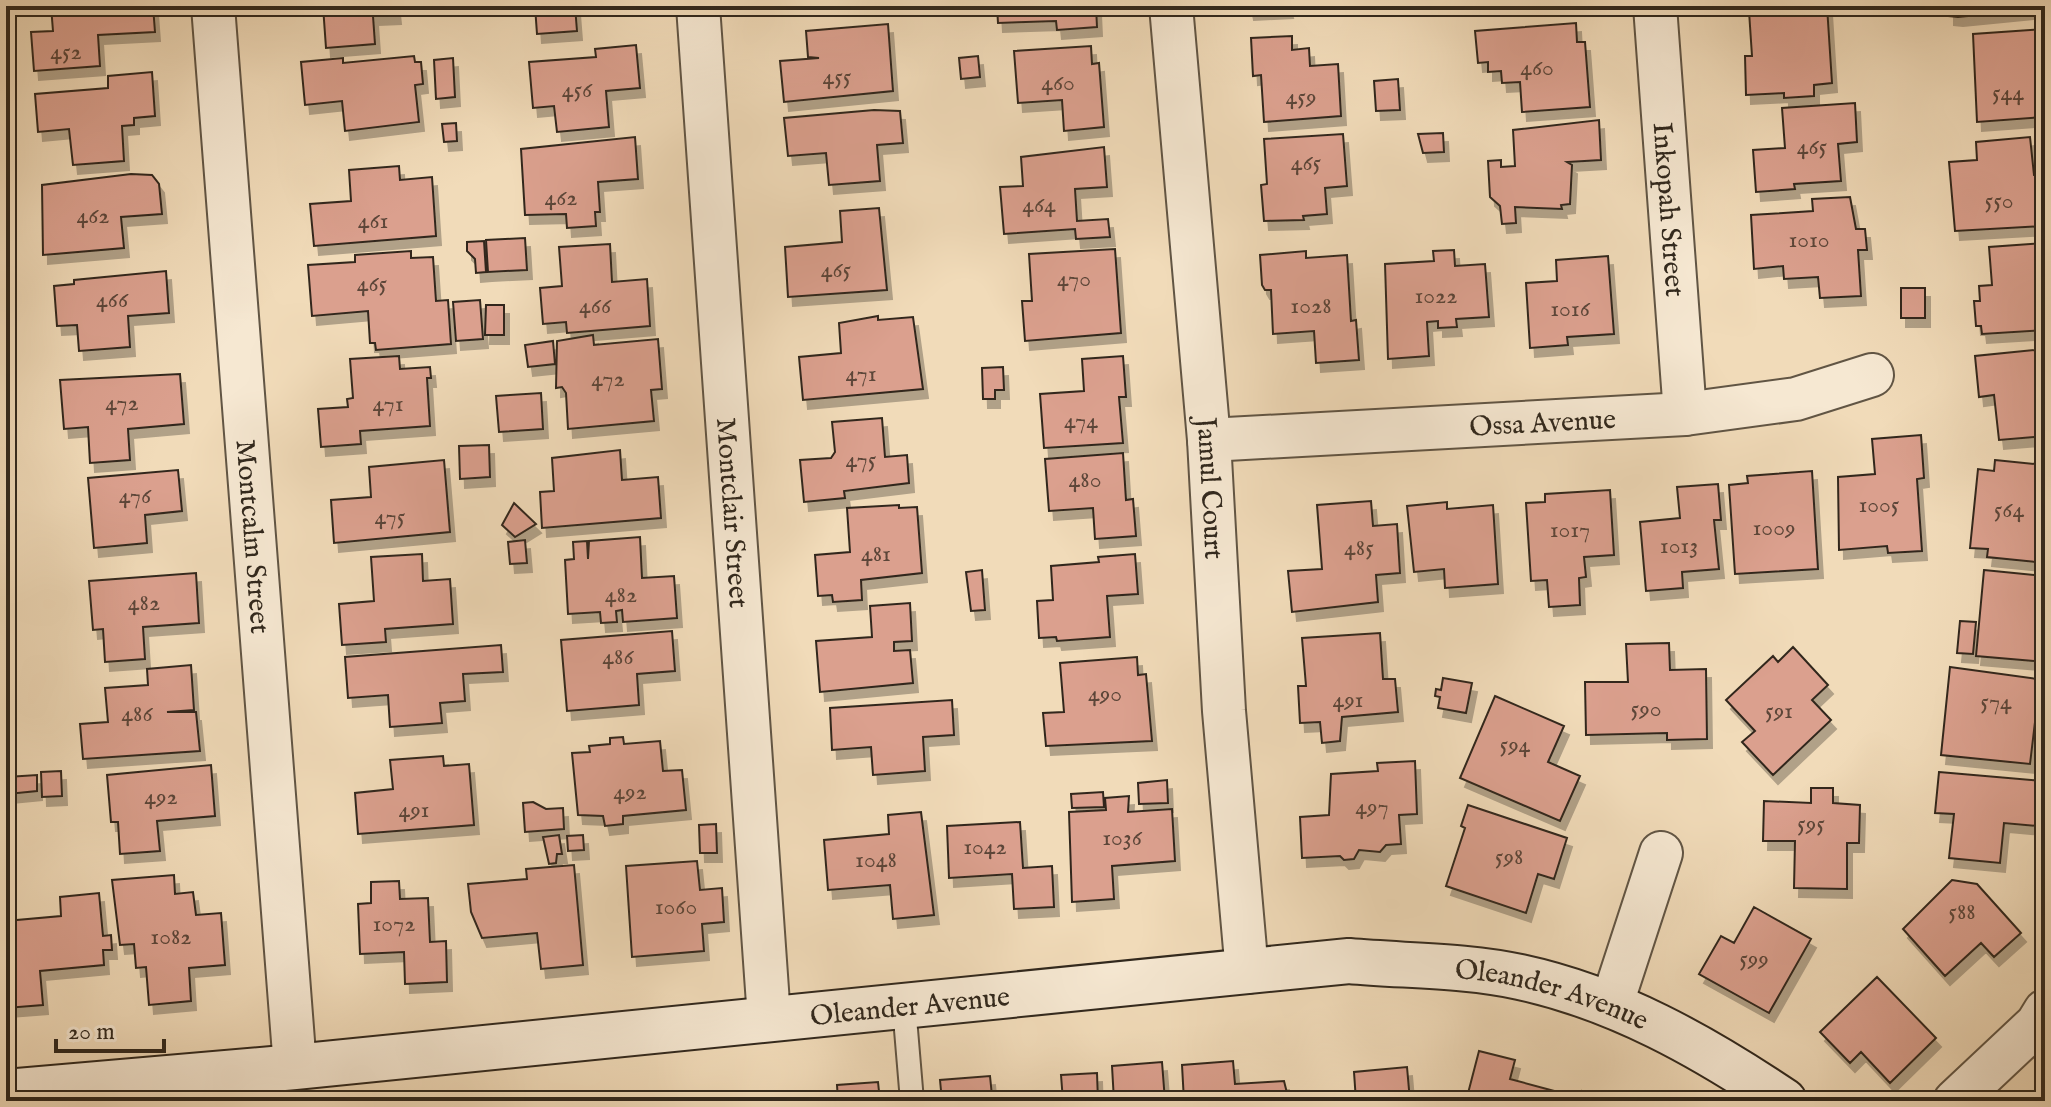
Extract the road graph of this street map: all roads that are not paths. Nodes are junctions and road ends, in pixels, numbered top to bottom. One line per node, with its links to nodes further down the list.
1 (213, 6): 14 (street, Montcalm Street)
2 (698, 6): 13 (street, Montclair Street)
3 (1171, 6): 7 (street, Jamul Court)
4 (1655, 6): 6 (street, Inkopah Street)
5 (1872, 375): 6 (street, Ossa Avenue)
6 (1685, 414): 7 (street, Ossa Avenue)
7 (1209, 440): 9 (street, Jamul Court)
8 (1661, 853): 10 (street)
9 (1247, 972): 10 (street, Oleander Avenue); 11 (street, Oleander Avenue)
10 (1612, 1003): 17 (street, Oleander Avenue)
11 (904, 1006): 13 (street, Oleander Avenue); 16 (lane)
12 (2045, 1011): 18 (street)
13 (769, 1018): 14 (street, Oleander Avenue)
14 (295, 1067): 15 (street, Oleander Avenue)
15 (6, 1092)
16 (912, 1101)
17 (1784, 1101)
18 (1955, 1101)

